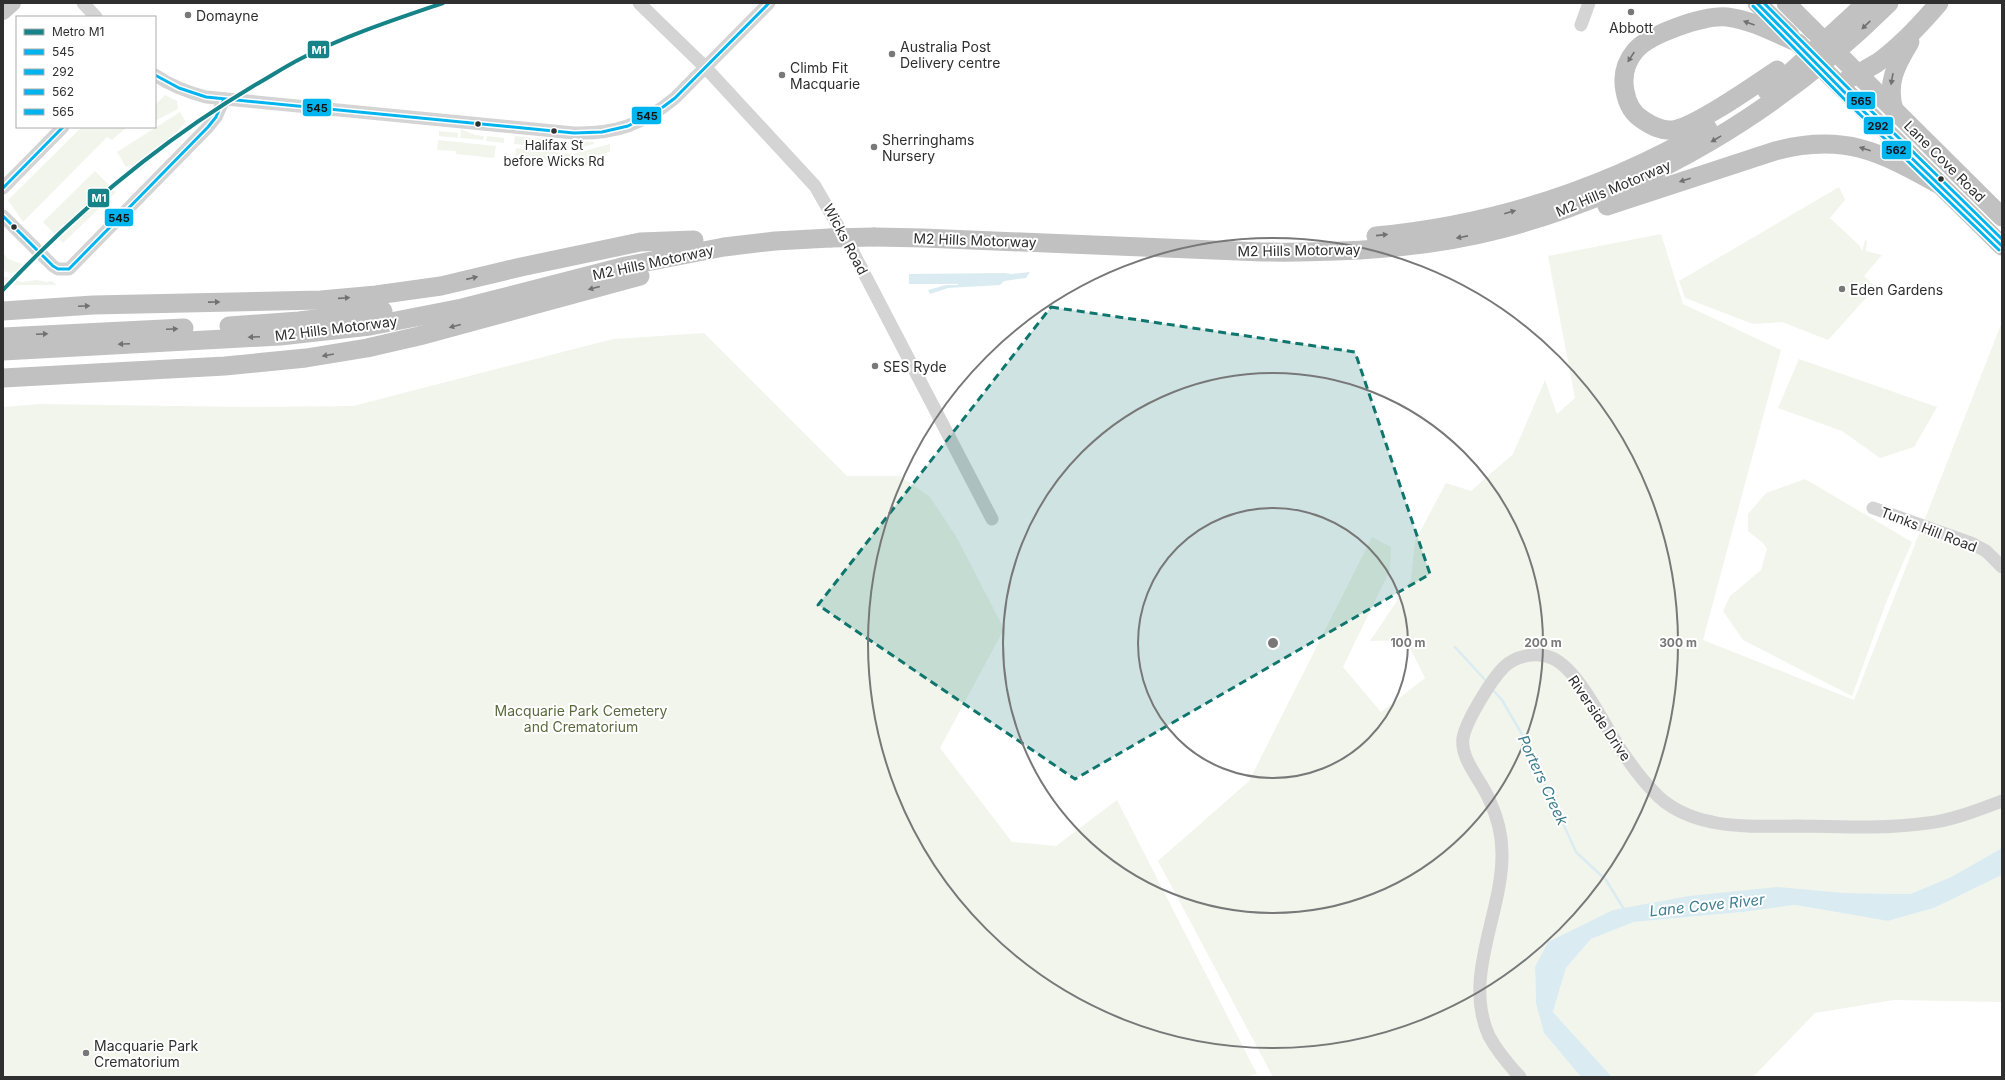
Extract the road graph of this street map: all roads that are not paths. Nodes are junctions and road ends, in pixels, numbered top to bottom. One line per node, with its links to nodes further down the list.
1 (13, 3): 11 (main road)
2 (84, 3): 12 (street)
3 (639, 3): 17 (street, Wicks Road)
4 (769, 3): 17 (street)
5 (1589, 3): 14 (street)
6 (1757, 3): 16 (highway, Lane Cove Road)
7 (1786, 3): 15 (highway, Lane Cove Road)
8 (1866, 3): 15 (highway, M2 Hills Motorway)
9 (1889, 3): 28 (highway, M2 Hills Motorway, one-way to 28)
10 (1939, 3): 13 (highway)
11 (3, 12)
12 (95, 16)
13 (1924, 21): 18 (highway); 22 (highway, one-way to 22)
14 (1581, 25)
15 (1819, 35): 16 (highway, one-way to 15); 18 (highway, Lane Cove Road, bridge); 29 (highway, M2 Hills Motorway, one-way to 15)
16 (1798, 43): 20 (highway, Lane Cove Road, bridge)
17 (706, 67): 21 (street); 39 (street, Wicks Road)
18 (1851, 67): 20 (highway); 22 (highway, Lane Cove Road)
19 (156, 76): 21 (street)
20 (1834, 80): 24 (highway, Lane Cove Road)
21 (224, 99): 26 (street)
22 (1894, 110): 27 (highway, Lane Cove Road)
23 (62, 128): 25 (street)
24 (1938, 184): 28 (highway, one-way to 28); 32 (highway, Lane Cove Road)
25 (3, 188)
26 (3, 216)
27 (2002, 217)
28 (1500, 230): 29 (highway, M2 Hills Motorway, one-way to 29)
29 (871, 231): 30 (highway, M2 Hills Motorway)
30 (827, 232): 31 (highway, M2 Hills Motorway); 33 (highway, M2 Hills Motorway)
31 (694, 240): 34 (highway, one-way to 31); 35 (highway, M2 Hills Motorway, one-way to 31)
32 (2002, 246)
33 (724, 247): 36 (highway, M2 Hills Motorway, one-way to 36); 37 (highway, one-way to 37)
34 (3, 311)
35 (3, 337)
36 (3, 351)
37 (8, 378)
38 (1873, 508): 40 (street, Tunks Hill Road)
39 (992, 519)
40 (2002, 567)
41 (2002, 801): 42 (street, Riverside Drive)
42 (1520, 1077)

